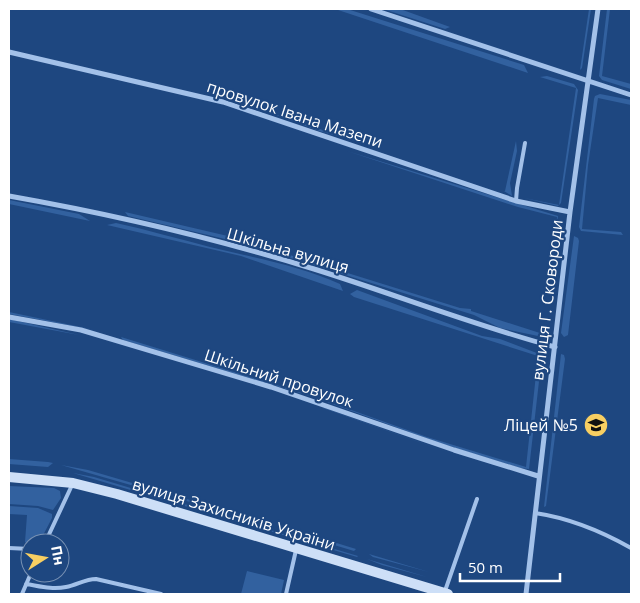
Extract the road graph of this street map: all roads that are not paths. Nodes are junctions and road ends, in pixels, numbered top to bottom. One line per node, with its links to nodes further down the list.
1 (371, 9): 4 (street)
2 (598, 9): 4 (street, вулиця Г. Сковороди)
3 (9, 52): 8 (street, провулок Івана Мазепи)
4 (588, 82): 5 (street); 9 (street, вулиця Г. Сковороди)
5 (631, 95)
6 (525, 143): 8 (lane)
7 (9, 196): 11 (street, Шкільна вулиця)
8 (516, 201): 9 (street, провулок Івана Мазепи)
9 (570, 212): 11 (street, вулиця Г. Сковороди)
10 (9, 317): 13 (street, Шкільний провулок)
11 (555, 347): 13 (street, вулиця Г. Сковороди)
12 (9, 476): 14 (street, вулиця Захисників України)
13 (538, 476): 16 (street, вулиця Г. Сковороди)
14 (72, 483): 17 (lane); 18 (street, вулиця Захисників України)
15 (477, 499): 24 (lane)
16 (535, 513): 19 (lane); 25 (street, вулиця Г. Сковороди)
17 (50, 533)
18 (297, 548): 23 (lane); 24 (street, вулиця Захисників України)
19 (631, 548)
20 (26, 584): 21 (lane); 22 (lane)
21 (22, 594)
22 (161, 594)
23 (286, 594)
24 (446, 594)
25 (526, 594)

